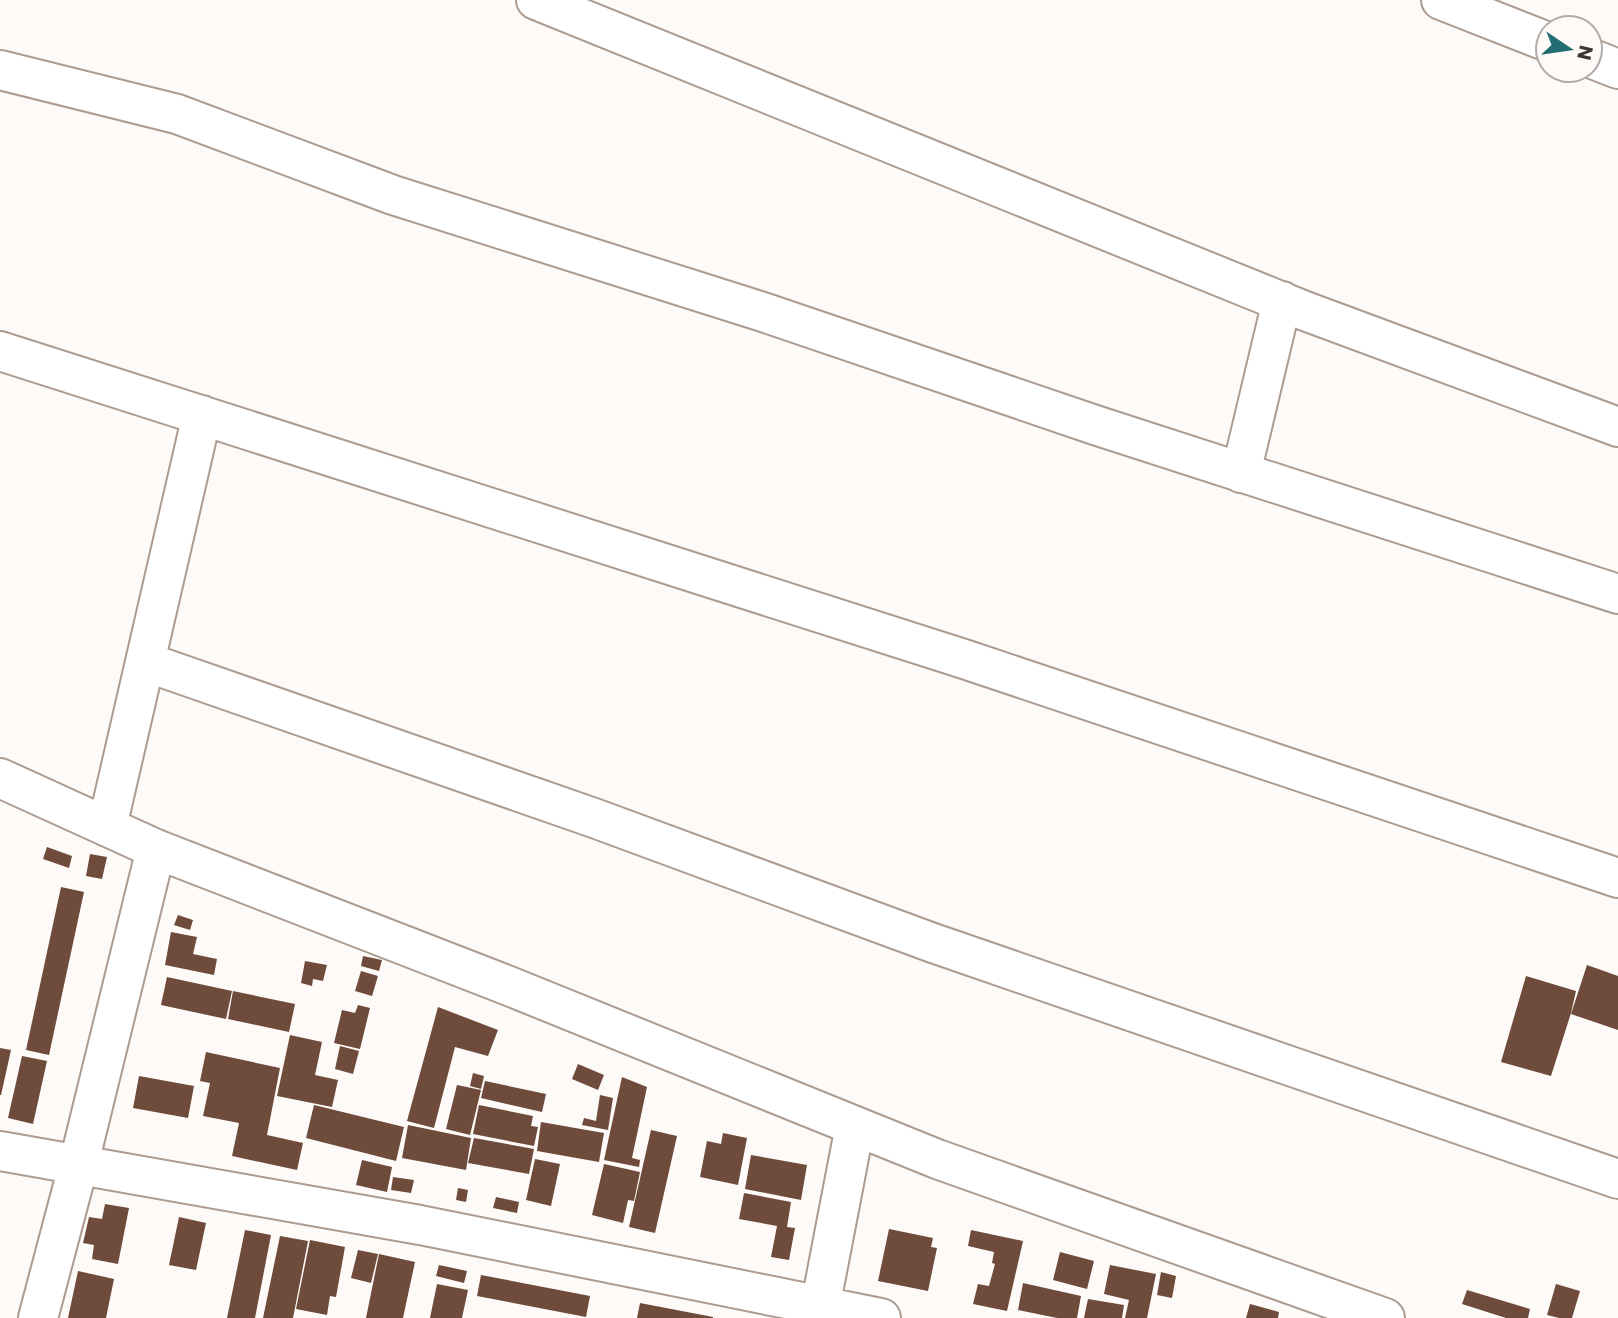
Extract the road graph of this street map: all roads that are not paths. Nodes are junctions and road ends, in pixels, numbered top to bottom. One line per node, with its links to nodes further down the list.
1 (536, 0): 5 (street)
2 (1441, 0): 3 (street)
3 (1534, 37)
4 (0, 70): 9 (street)
5 (1282, 302): 8 (street); 9 (street)
6 (0, 351): 7 (street)
7 (202, 415): 11 (street); 15 (street)
8 (1618, 427)
9 (1241, 473): 10 (street)
10 (1618, 594)
11 (146, 662): 13 (street); 19 (street)
12 (0, 778): 13 (street)
13 (107, 827): 14 (street)
14 (156, 849): 16 (street); 18 (street)
15 (1618, 878)
16 (855, 1126): 20 (street); 23 (street)
17 (0, 1151): 18 (street)
18 (79, 1167): 20 (street); 21 (street)
19 (1618, 1179)
20 (819, 1312): 22 (street)
21 (38, 1318)
22 (881, 1318)
23 (1385, 1318)

